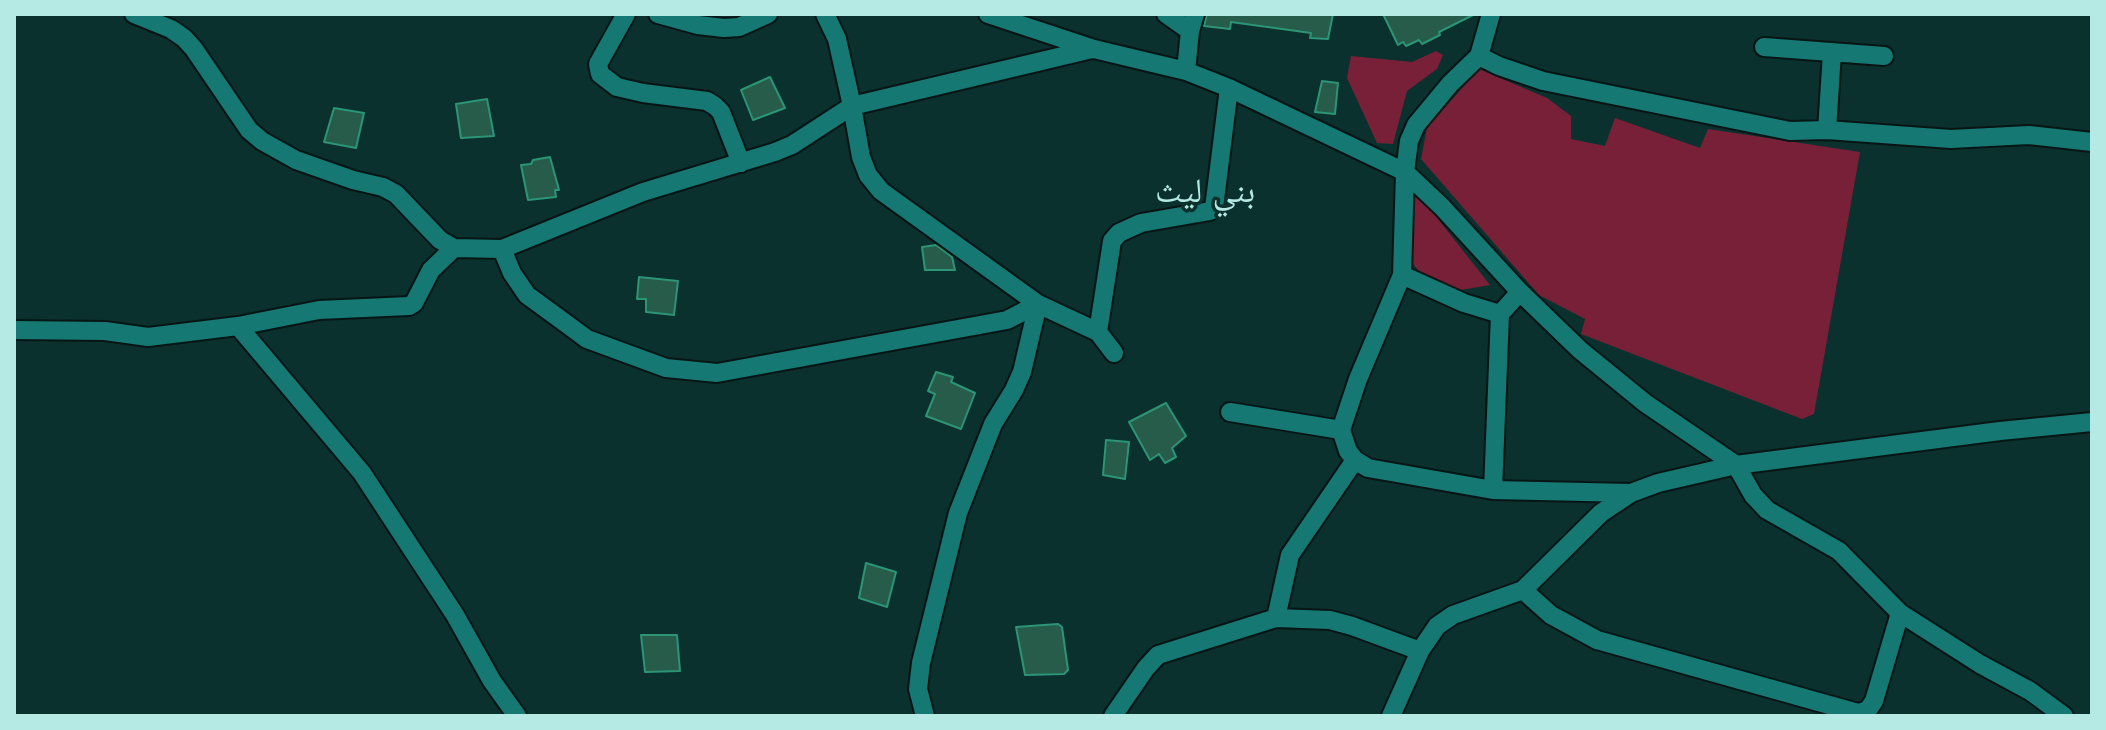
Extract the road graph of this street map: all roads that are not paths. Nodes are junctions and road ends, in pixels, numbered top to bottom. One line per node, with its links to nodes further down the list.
1 (134, 14): 22 (street)
2 (626, 14): 20 (street)
3 (658, 14): 4 (street)
4 (768, 14)
5 (825, 14): 17 (street)
6 (988, 14): 11 (street)
7 (1166, 14): 9 (street)
8 (1491, 14): 13 (street)
9 (1192, 22): 15 (street)
10 (1764, 47): 12 (street)
11 (1094, 49): 15 (street); 17 (street)
12 (1832, 53): 14 (street); 18 (street)
13 (1479, 56): 18 (street); 21 (street)
14 (1884, 56)
15 (1186, 71): 16 (street)
16 (1229, 88): 21 (street); 30 (street)
17 (852, 106): 20 (street); 26 (street)
18 (1827, 130): 19 (street)
19 (2092, 142)
20 (741, 163): 23 (street)
21 (1405, 172): 24 (street); 25 (street)
22 (454, 248): 23 (street); 28 (street)
23 (502, 249): 26 (street)
24 (1402, 275): 27 (street); 34 (street)
25 (1520, 292): 27 (street); 36 (street)
26 (1038, 304): 30 (street); 44 (street)
27 (1500, 314): 37 (street)
28 (238, 326): 29 (street); 43 (street)
29 (14, 330)
30 (1098, 332): 31 (street)
31 (1114, 353)
32 (1230, 412): 34 (street)
33 (2092, 422): 36 (street)
34 (1341, 430): 35 (street)
35 (1355, 460): 37 (street); 41 (street)
36 (1736, 465): 38 (street); 40 (street)
37 (1493, 490): 38 (street)
38 (1631, 493): 39 (street)
39 (1523, 590): 40 (street); 42 (street)
40 (1900, 613): 47 (street)
41 (1276, 618): 42 (street); 45 (street)
42 (1420, 651): 46 (street)
43 (517, 716)
44 (925, 716)
45 (1113, 716)
46 (1391, 716)
47 (2064, 716)

